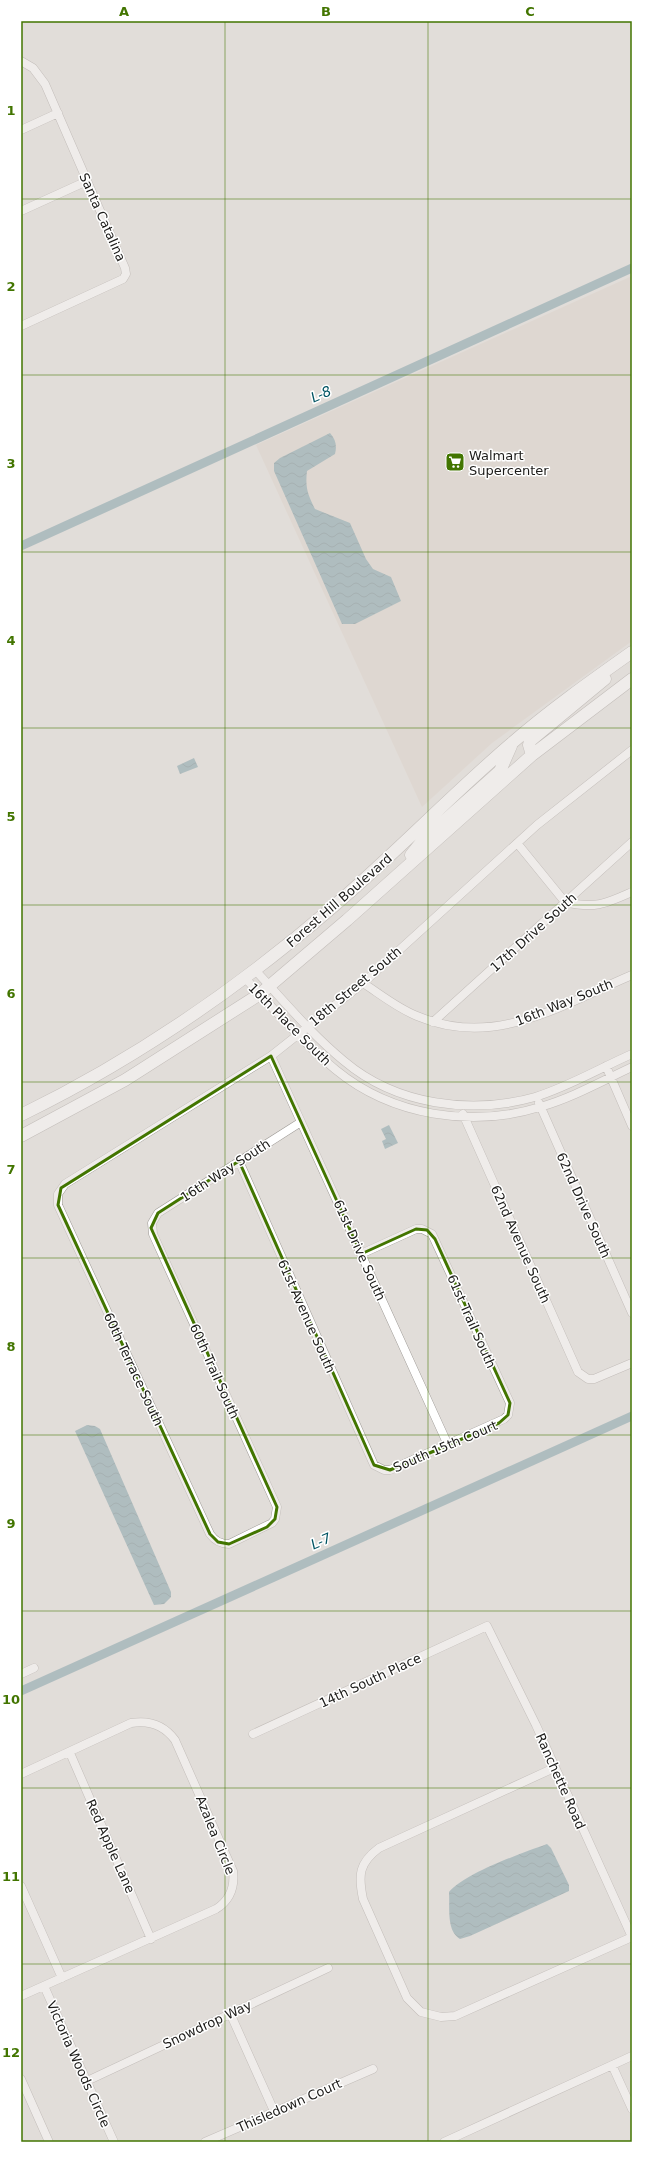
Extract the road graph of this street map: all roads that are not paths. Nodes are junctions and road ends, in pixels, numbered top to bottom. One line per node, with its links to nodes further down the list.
1 (21, 61): 2 (street, Santa Catalina)
2 (58, 113): 3 (street); 4 (street, Santa Catalina)
3 (21, 130)
4 (88, 181): 5 (street); 6 (street, Santa Catalina)
5 (21, 211)
6 (21, 326)
7 (632, 653): 9 (main road, Forest Hill Boulevard); 11 (main road)
8 (632, 679): 11 (main road, Forest Hill Boulevard)
9 (513, 742): 14 (main road); 17 (main road, Forest Hill Boulevard)
10 (632, 750): 13 (street, 18th Street South)
11 (532, 755): 14 (main road, Forest Hill Boulevard)
12 (632, 842): 16 (street, 17th Drive South)
13 (517, 843): 16 (street); 20 (street, 18th Street South)
14 (403, 870): 21 (main road, Forest Hill Boulevard)
15 (632, 892): 16 (street)
16 (565, 902): 23 (street, 17th Drive South)
17 (255, 970): 19 (main road, Forest Hill Boulevard); 21 (street, 16th Place South)
18 (632, 974): 23 (street, 16th Way South)
19 (244, 978): 22 (street, 16th Place South); 36 (main road, Forest Hill Boulevard)
20 (362, 983): 23 (street, 16th Way South); 24 (street, 18th Street South)
21 (270, 986): 22 (main road, Forest Hill Boulevard); 24 (street, 16th Place South)
22 (260, 994): 25 (street, 16th Place South); 40 (main road, Forest Hill Boulevard)
23 (433, 1022)
24 (307, 1027): 25 (street, 18th Street South); 31 (street, 16th Place South)
25 (298, 1034): 27 (street, 18th Street South); 32 (street, 16th Place South)
26 (632, 1054): 28 (street, 16th Place South)
27 (271, 1056): 38 (street, 61st Drive South); 42 (street, 18th Street South)
28 (606, 1066): 30 (street); 33 (street, 16th Place South)
29 (632, 1067): 30 (street, 16th Place South)
30 (610, 1077): 35 (street, 16th Place South); 39 (street)
31 (382, 1085): 32 (street); 34 (street, 16th Place South)
32 (376, 1095): 37 (street, 16th Place South)
33 (536, 1096): 34 (street, 16th Place South); 35 (street, 62nd Drive South)
34 (460, 1105): 37 (street, 62nd Avenue South)
35 (540, 1107): 37 (street, 16th Place South); 45 (street, 62nd Drive South)
36 (21, 1115)
37 (465, 1117): 46 (street, 62nd Avenue South)
38 (301, 1122): 41 (street, 16th Way South); 44 (street, 61st Drive South)
39 (632, 1126)
40 (21, 1136)
41 (239, 1162): 43 (street, 16th Way South); 49 (street, 61st Avenue South)
42 (58, 1194): 50 (street, 60th Terrace South)
43 (152, 1223): 50 (street, 60th Trail South)
44 (361, 1254): 47 (street, 61st Trail South); 48 (street, 61st Drive South)
45 (632, 1313)
46 (632, 1363)
47 (508, 1415): 48 (street, South 15th Court)
48 (448, 1445): 49 (street, South 15th Court)
49 (379, 1468)
50 (275, 1518)
51 (487, 1626): 54 (street, 14th South Place); 56 (street, Ranchette Road)
52 (34, 1668): 53 (street)
53 (21, 1674)
54 (253, 1734)
55 (70, 1752): 57 (street, Azalea Circle); 60 (street, Red Apple Lane); 60 (street, Azalea Circle)
56 (554, 1768): 59 (street, Ranchette Road); 59 (street)
57 (21, 1774)
58 (21, 1886): 62 (street)
59 (632, 1937)
60 (151, 1939): 62 (street, Azalea Circle)
61 (328, 1968): 65 (street, Snowdrop Way)
62 (62, 1978): 63 (street, Azalea Circle)
63 (44, 1986): 64 (street, Azalea Circle); 70 (street, Victoria Woods Circle)
64 (21, 1996)
65 (230, 2012): 70 (street, Snowdrop Way); 72 (street)
66 (632, 2056): 67 (street)
67 (612, 2065): 71 (street); 76 (street)
68 (373, 2069): 72 (street, Thisledown Court)
69 (21, 2079): 73 (street)
70 (87, 2081): 74 (street, Victoria Woods Circle)
71 (632, 2109)
72 (274, 2111): 75 (street, Thisledown Court)
73 (49, 2142)
74 (114, 2142)
75 (205, 2142)
76 (444, 2142)

